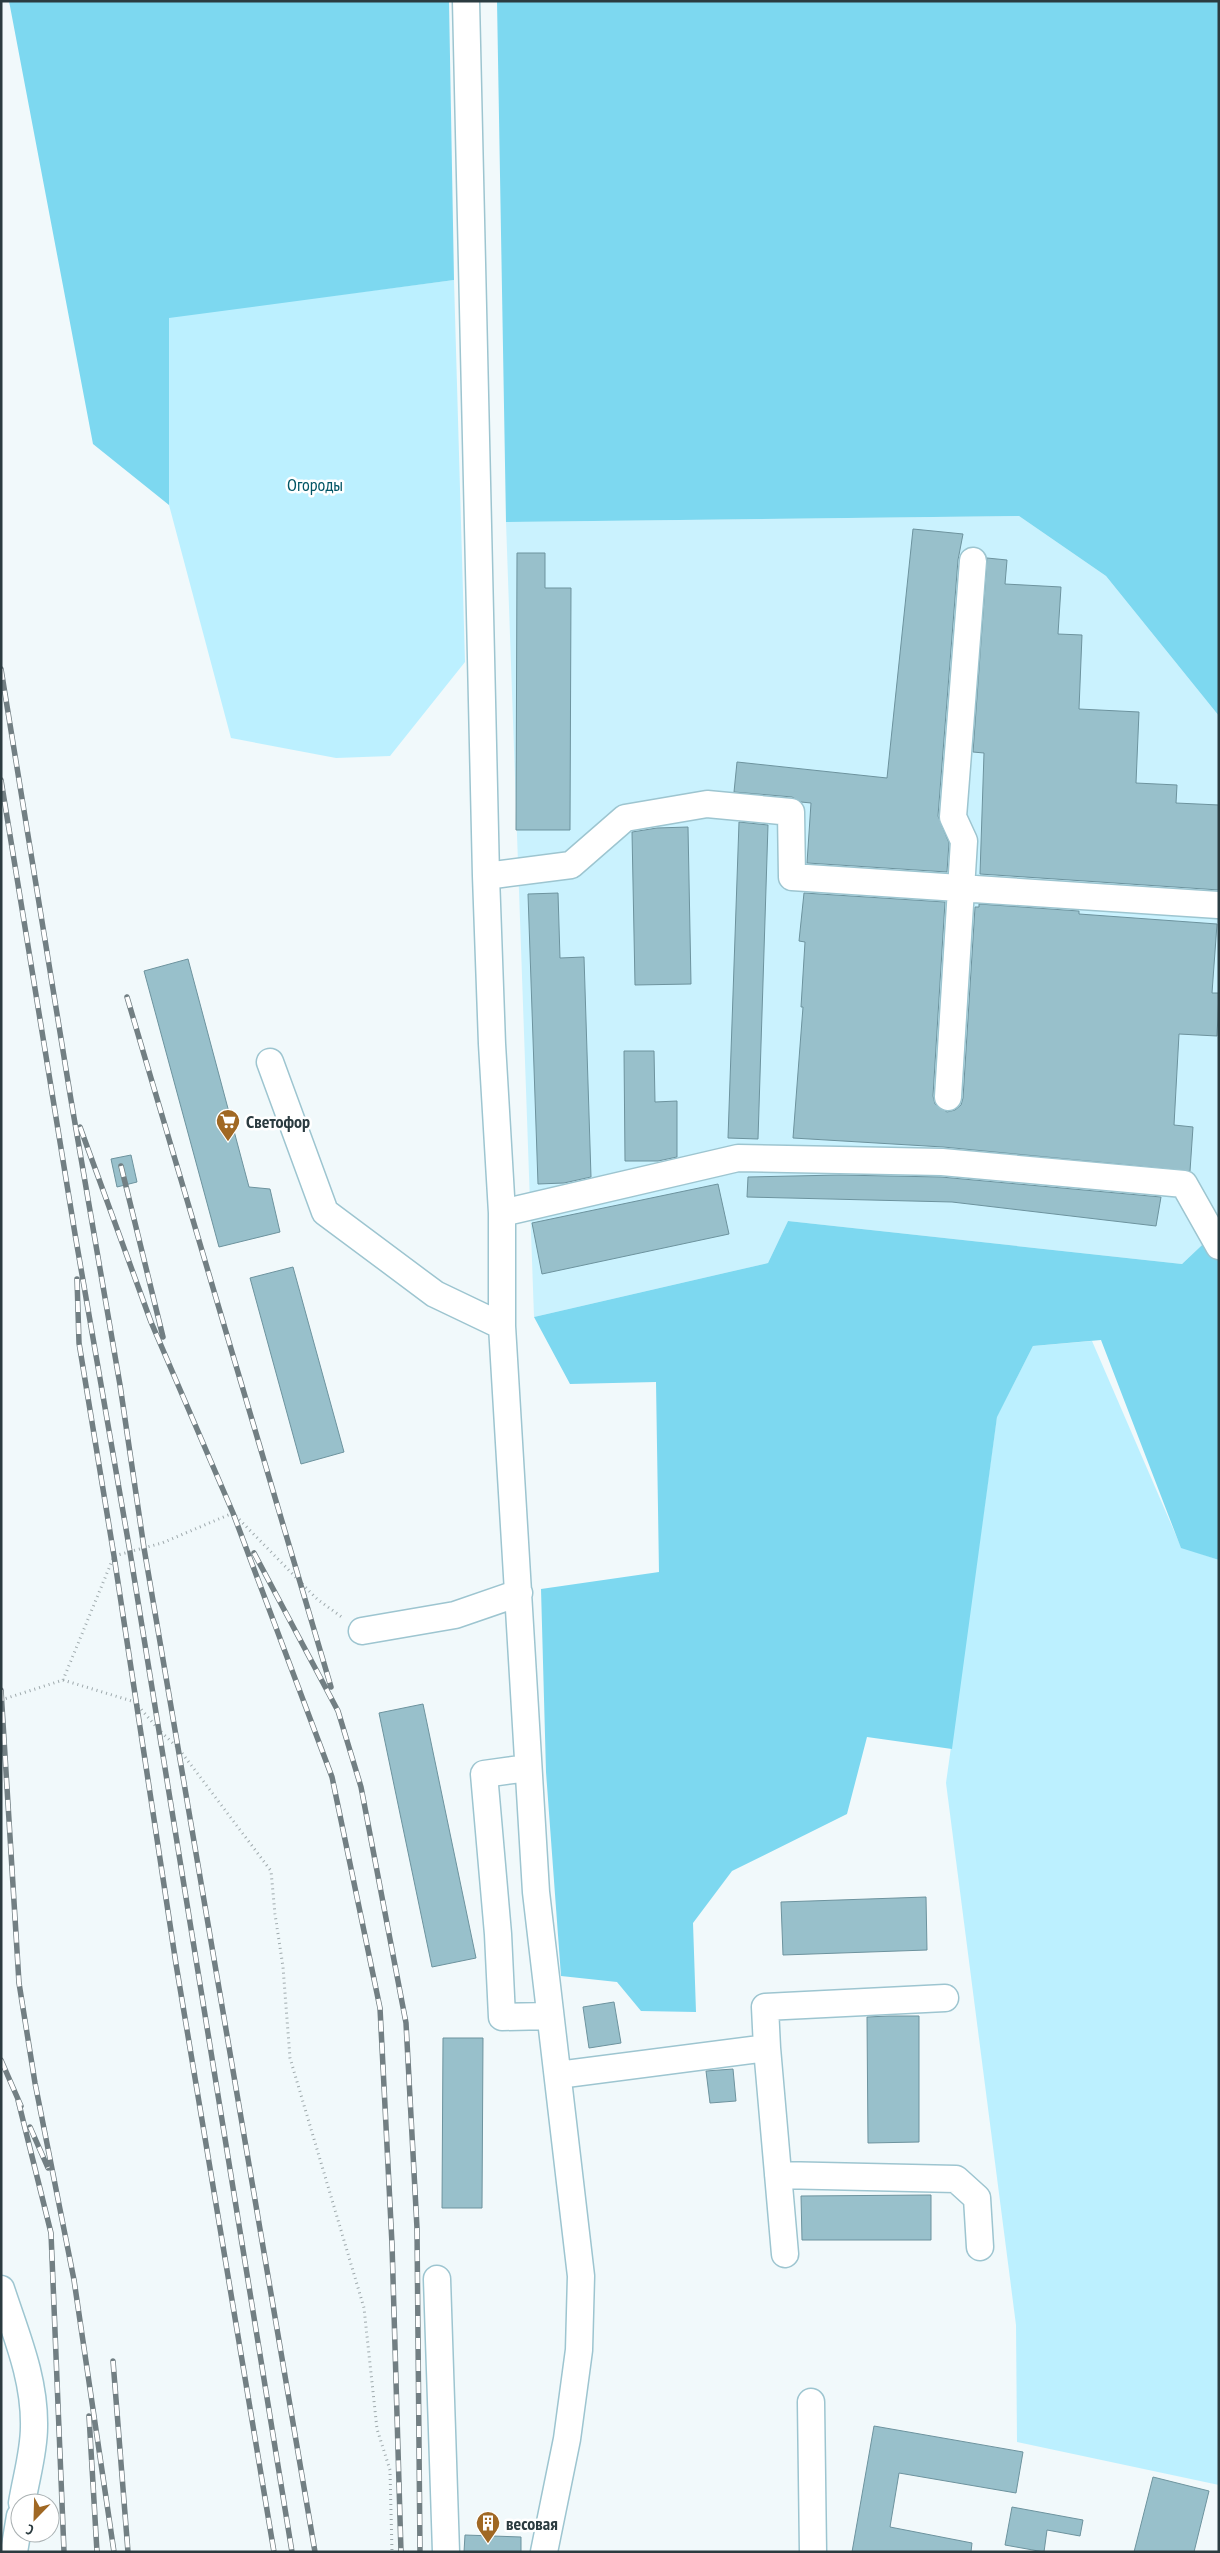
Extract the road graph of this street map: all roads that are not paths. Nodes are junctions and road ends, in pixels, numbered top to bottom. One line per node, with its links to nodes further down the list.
1 (466, 1): 3 (street)
2 (973, 561): 4 (street)
3 (486, 876): 4 (street); 8 (street)
4 (963, 888): 5 (street); 7 (street)
5 (1218, 905)
6 (270, 1062): 10 (street)
7 (948, 1097)
8 (502, 1212): 9 (street); 10 (street)
9 (1219, 1246)
10 (502, 1326): 11 (street)
11 (519, 1593): 12 (street); 13 (street)
12 (362, 1631)
13 (528, 1768): 15 (street); 15 (street)
14 (945, 1998): 16 (street)
15 (550, 2016): 17 (street)
16 (767, 2048): 17 (street); 18 (street)
17 (558, 2075): 26 (street)
18 (778, 2175): 19 (street); 20 (street)
19 (980, 2247)
20 (785, 2254)
21 (438, 2279): 25 (street)
22 (1, 2289): 24 (street)
23 (811, 2402): 27 (street)
24 (24, 2493)
25 (446, 2552)
26 (544, 2552)
27 (813, 2552)

